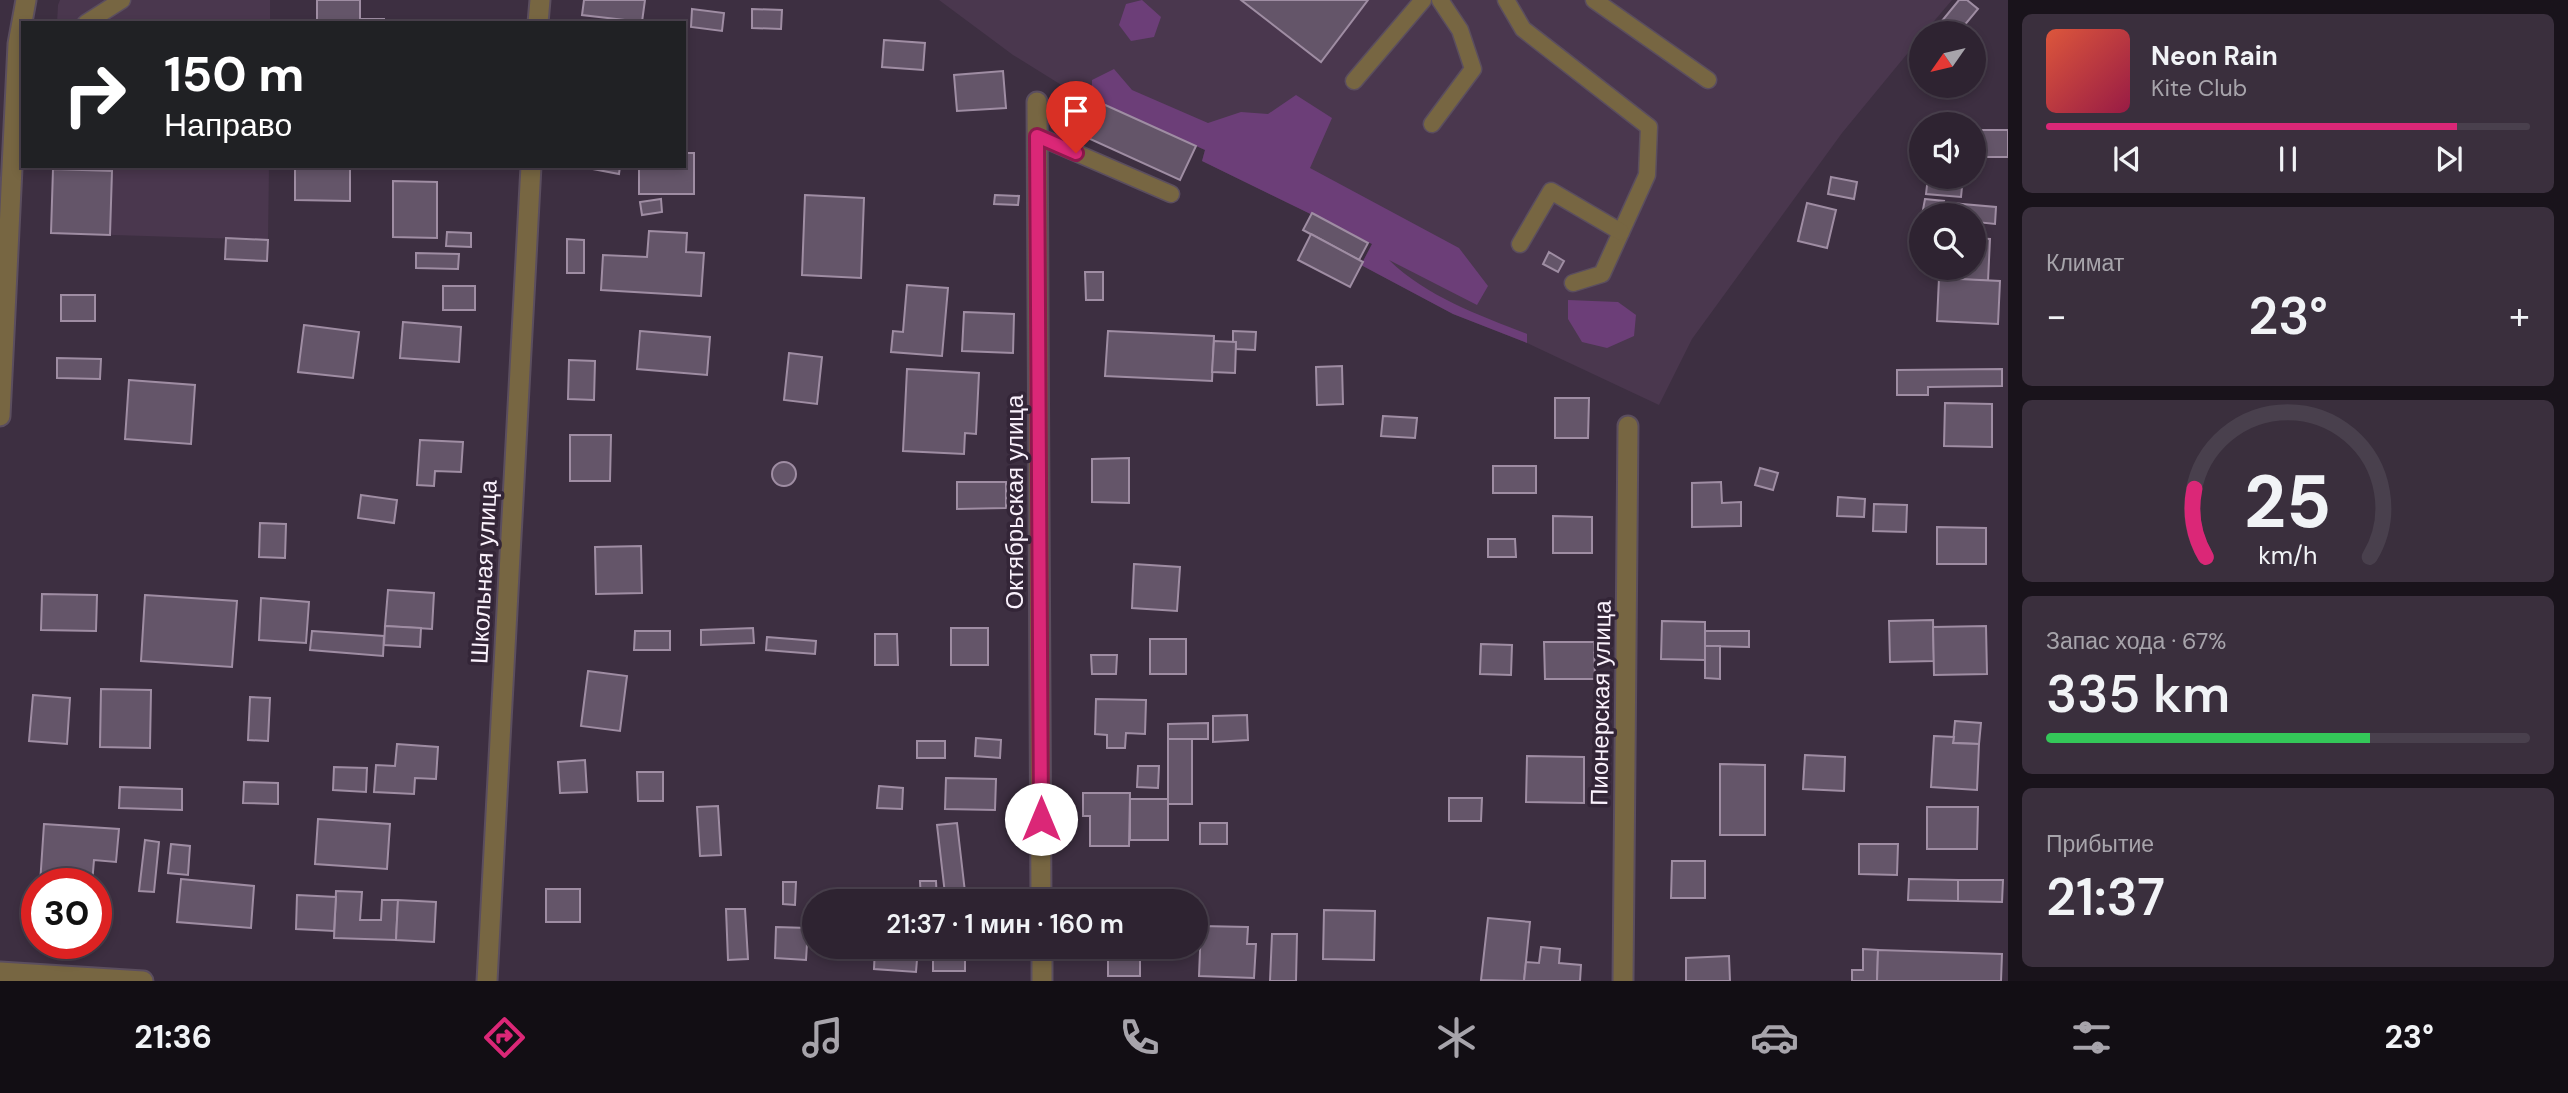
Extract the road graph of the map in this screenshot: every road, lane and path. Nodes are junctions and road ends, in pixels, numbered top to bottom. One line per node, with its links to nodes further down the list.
1 (26, 0): 8 (street)
2 (122, 0): 9 (lane)
3 (540, 0): 10 (street)
4 (1423, 0): 13 (lane)
5 (1440, 0): 15 (lane)
6 (1506, 0): 19 (lane)
7 (1594, 0): 12 (lane)
8 (24, 21)
9 (89, 21)
10 (538, 21)
11 (21, 43): 22 (street)
12 (1709, 80)
13 (1354, 81)
14 (1037, 102): 16 (street, Октябрьская улица)
15 (1432, 124)
16 (1037, 136): 18 (lane); 24 (street, Октябрьская улица)
17 (531, 168): 28 (street, Школьная улица)
18 (1171, 194)
19 (1621, 232): 20 (lane); 21 (lane)
20 (1520, 244)
21 (1573, 283)
22 (0, 416)
23 (1628, 426): 30 (street, Пионерская улица)
24 (1041, 889)
25 (1042, 959): 29 (street)
26 (0, 972): 27 (street)
27 (143, 981)
28 (487, 981)
29 (1042, 981)
30 (1623, 981)

